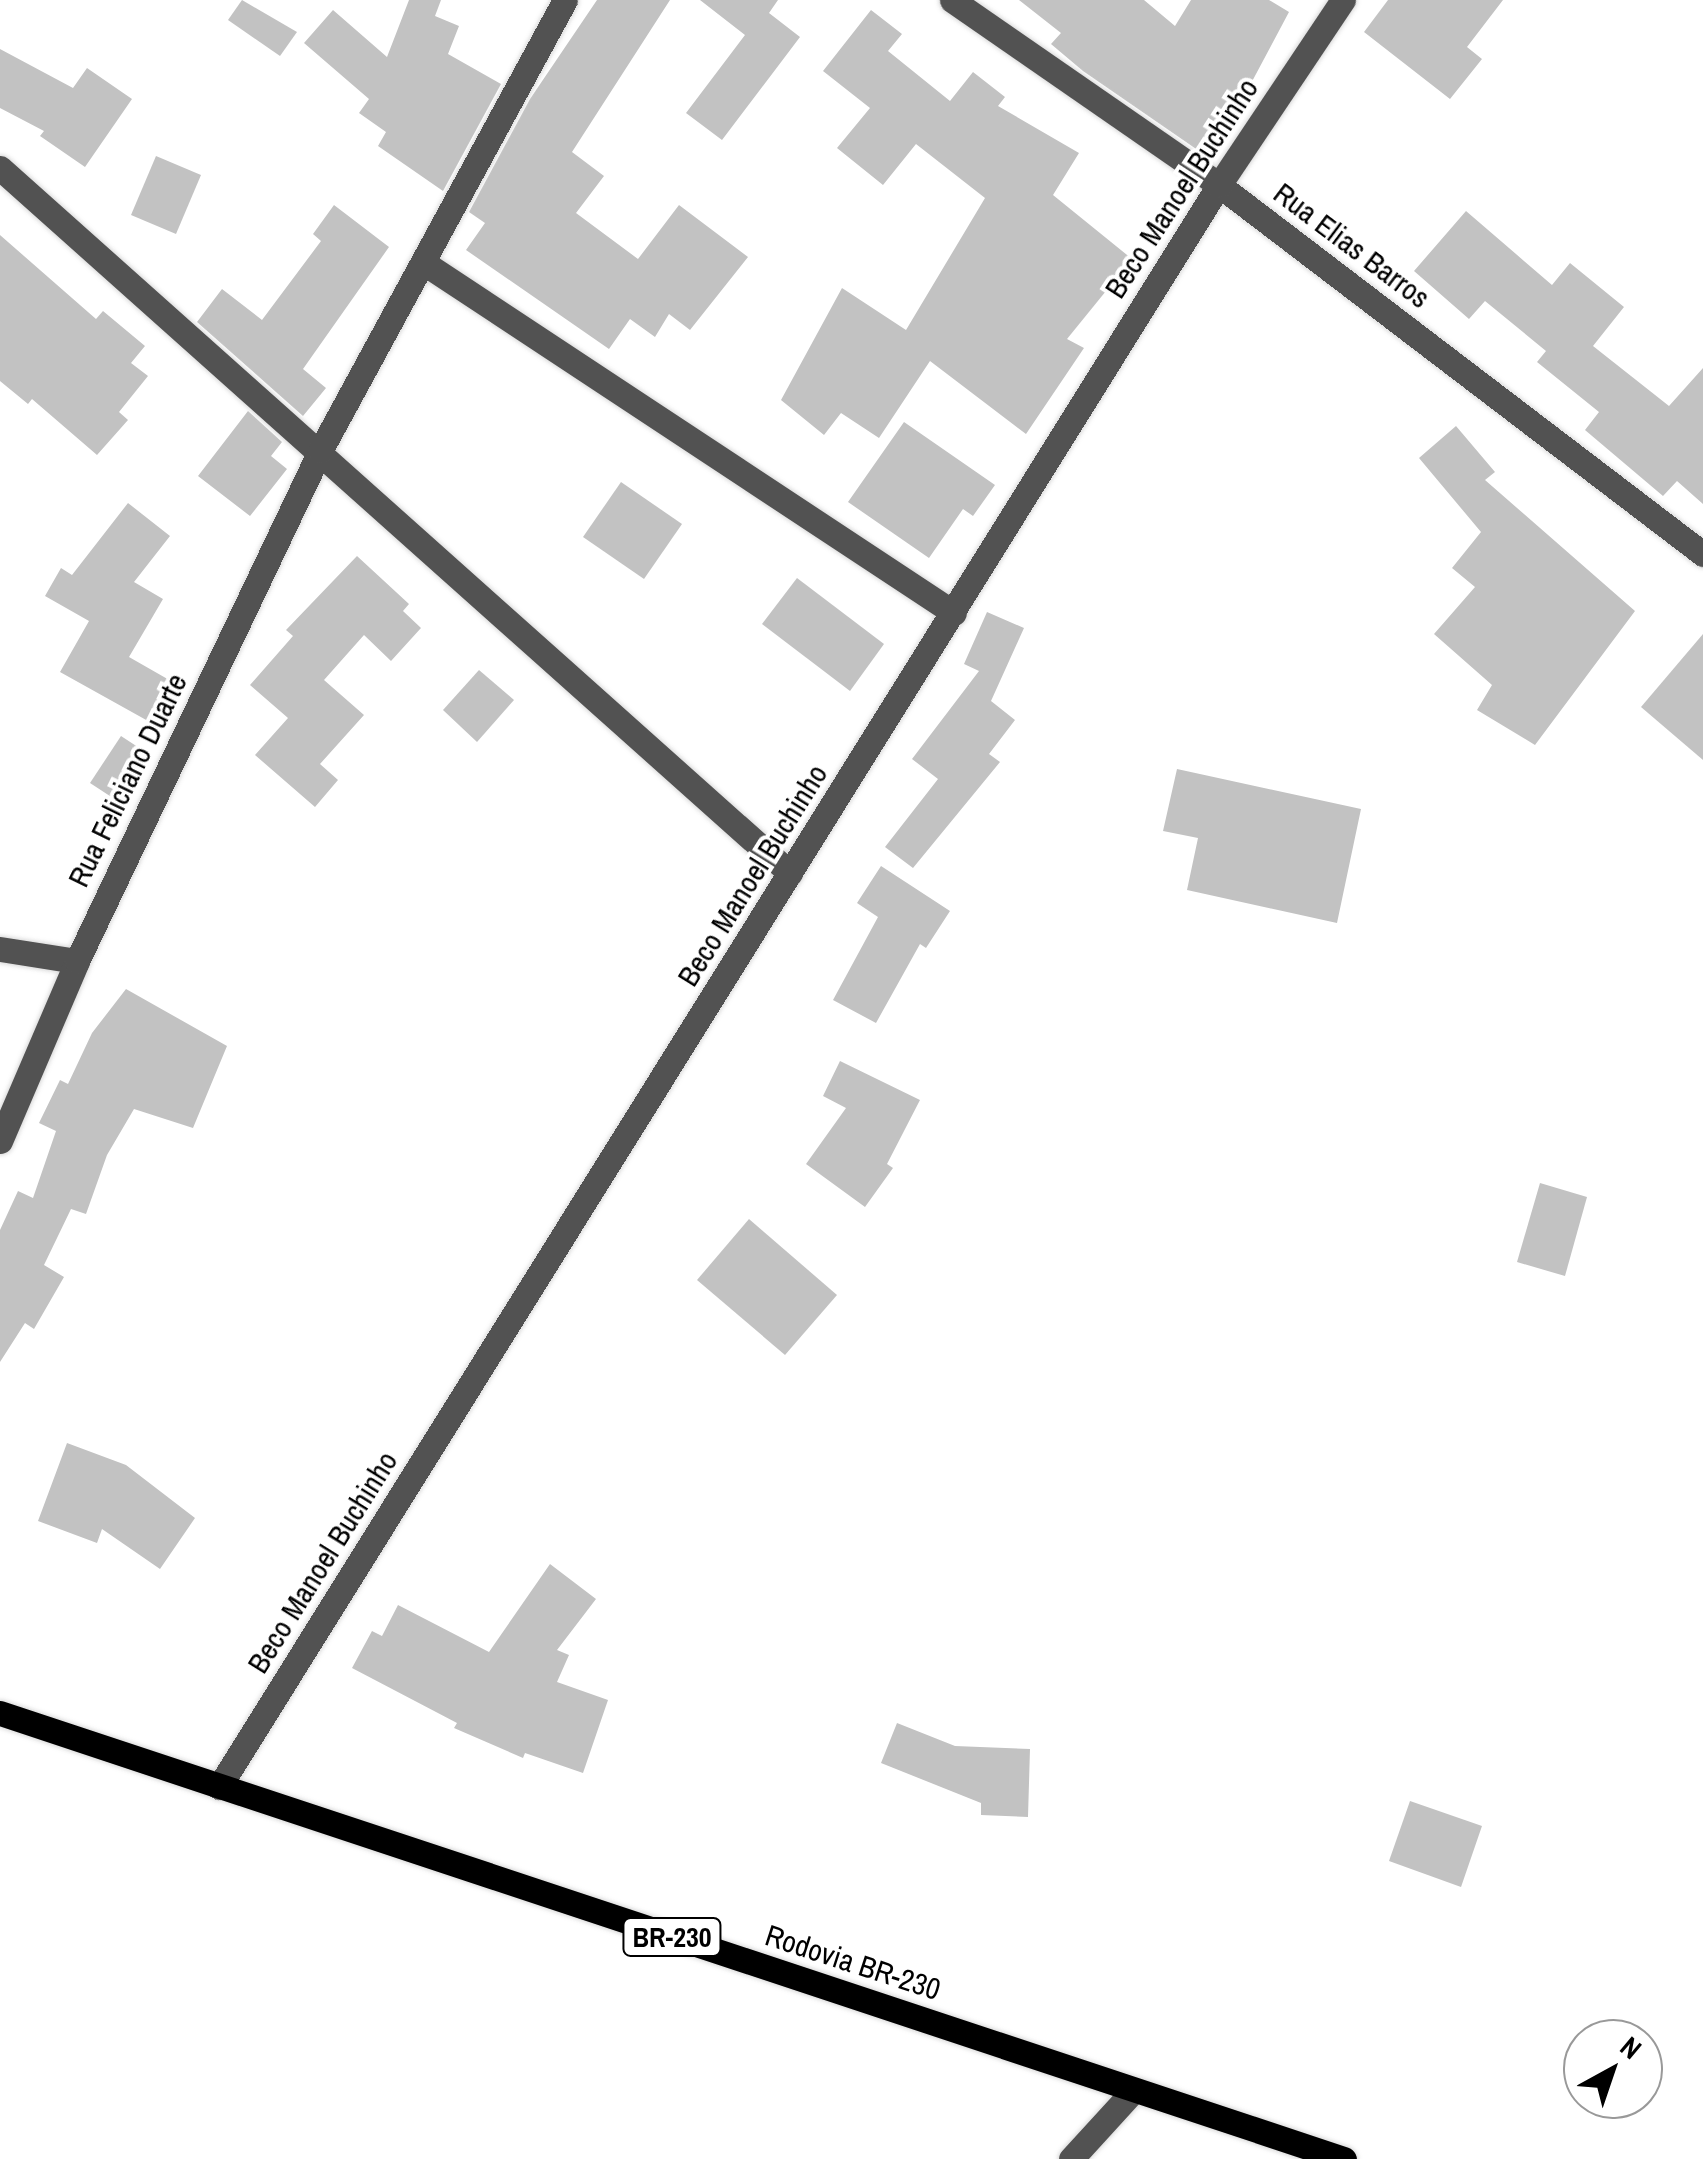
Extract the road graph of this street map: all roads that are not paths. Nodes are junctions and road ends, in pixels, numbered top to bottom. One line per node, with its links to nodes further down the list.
1 (565, 0): 6 (street)
2 (952, 0): 5 (street, Rua Elias Barros)
3 (1343, 0): 5 (street, Beco Manoel Buchinho)
4 (0, 168): 7 (street)
5 (1219, 184): 8 (street, Rua Elias Barros); 9 (street, Beco Manoel Buchinho)
6 (424, 262): 7 (street); 9 (street)
7 (320, 452): 10 (street); 12 (street, Rua Feliciano Duarte)
8 (1703, 554)
9 (954, 613): 10 (street, Beco Manoel Buchinho)
10 (790, 874): 15 (street, Beco Manoel Buchinho)
11 (0, 949): 12 (street)
12 (77, 961): 13 (street, Rua Feliciano Duarte)
13 (0, 1140)
14 (0, 1713): 15 (main road, Rodovia BR-230 / BR-230)
15 (219, 1787): 16 (main road, Rodovia BR-230 / BR-230)
16 (1134, 2090): 17 (street); 18 (main road, Rodovia BR-230 / BR-230)
17 (1071, 2159)
18 (1344, 2159)

